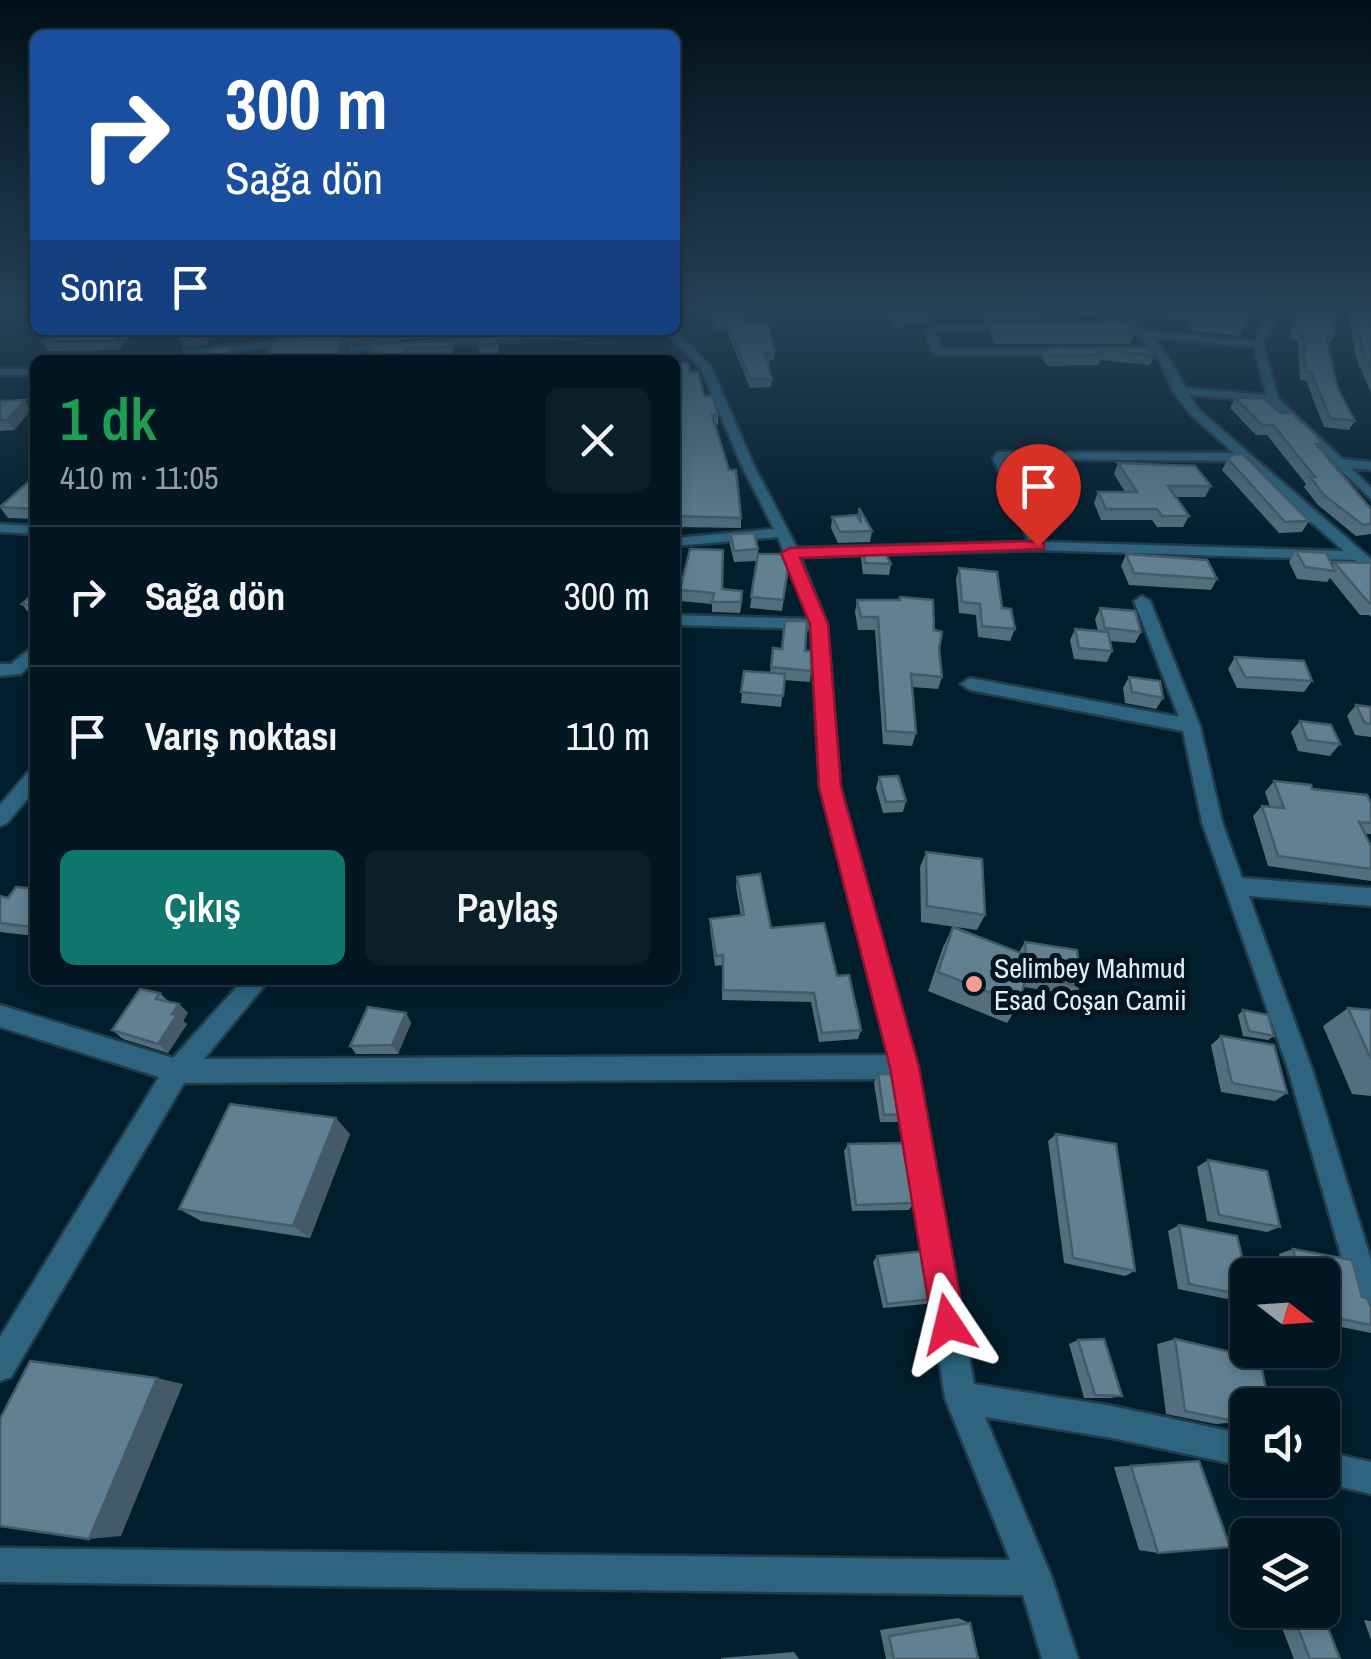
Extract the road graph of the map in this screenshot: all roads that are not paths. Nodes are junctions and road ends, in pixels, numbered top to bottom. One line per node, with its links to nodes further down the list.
1 (716, 389): 12 (street)
2 (1270, 389): 4 (street)
3 (1178, 390): 4 (street); 5 (street)
4 (1273, 399): 6 (street)
5 (1248, 456): 13 (street); 14 (street)
6 (1340, 463): 7 (street); 8 (street)
7 (1371, 466)
8 (1371, 495)
9 (0, 528): 10 (street)
10 (30, 530)
11 (680, 542): 12 (street)
12 (786, 543): 13 (street); 18 (street)
13 (1038, 546): 14 (street)
14 (1358, 556): 15 (street)
15 (1371, 567)
16 (1142, 601): 22 (street)
17 (680, 620): 18 (street)
18 (819, 624): 29 (street)
19 (30, 655): 20 (street)
20 (0, 670)
21 (970, 684): 22 (street)
22 (1191, 726): 25 (street)
23 (30, 783): 24 (street)
24 (0, 818)
25 (1235, 886): 26 (street); 31 (street)
26 (1371, 897)
27 (254, 985): 30 (street)
28 (0, 1016): 30 (street)
29 (904, 1067): 30 (street); 33 (street)
30 (177, 1071): 32 (street)
31 (1371, 1308)
32 (0, 1366)
33 (961, 1398): 34 (street); 38 (street)
34 (1230, 1447)
35 (1340, 1472): 36 (street)
36 (1371, 1478)
37 (0, 1566): 38 (street)
38 (1035, 1578): 39 (street)
39 (1060, 1659)

